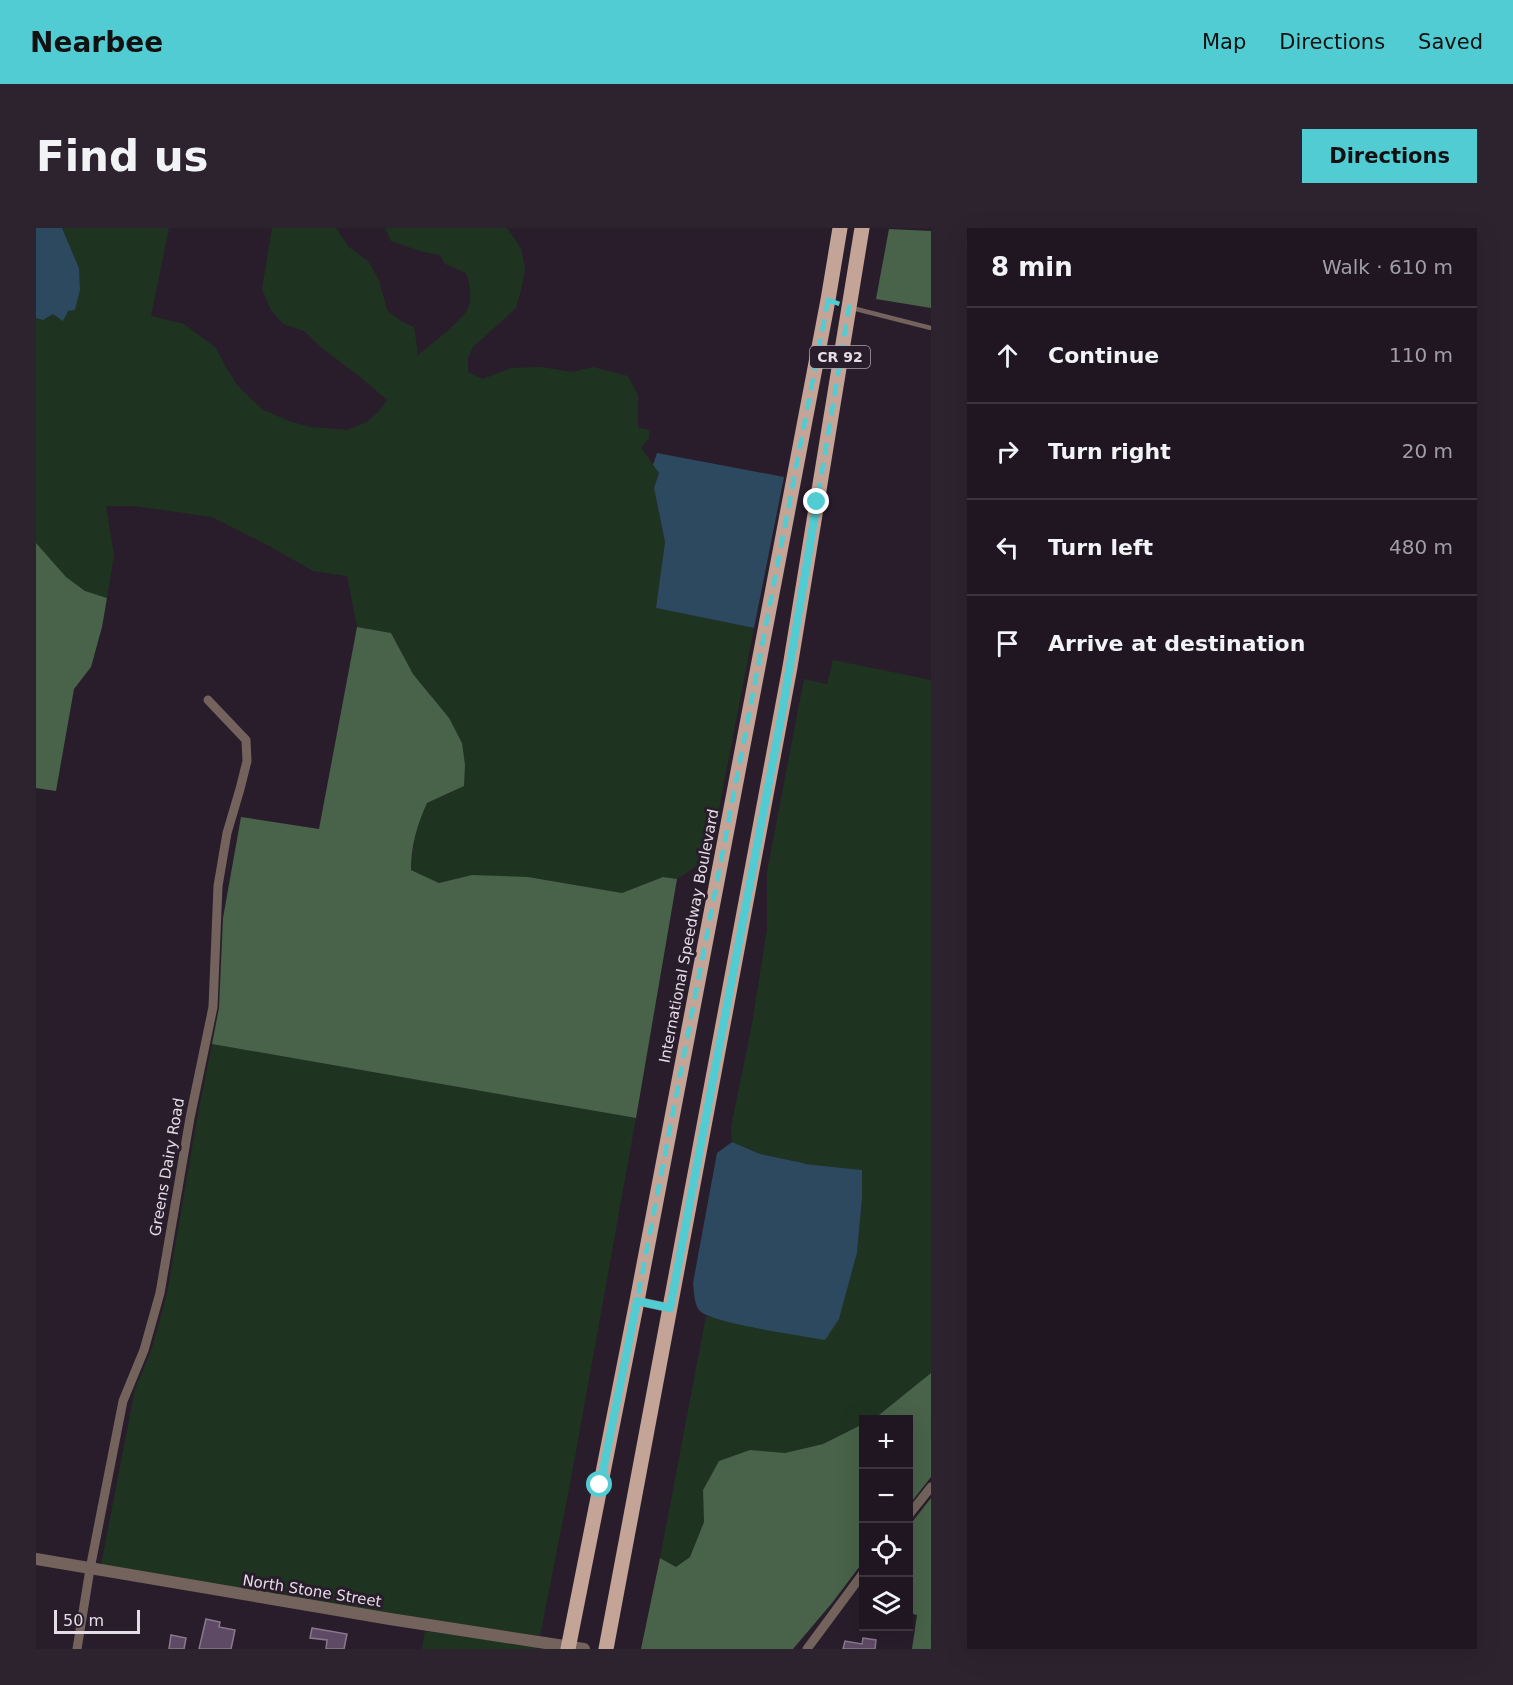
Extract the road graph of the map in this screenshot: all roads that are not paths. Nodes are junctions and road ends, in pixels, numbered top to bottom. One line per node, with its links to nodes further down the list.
1 (840, 228): 3 (main road, International Speedway Boulevard / CR 92)
2 (862, 228): 4 (main road, CR 92)
3 (828, 300): 4 (main road); 7 (main road, International Speedway Boulevard / CR 92)
4 (849, 307): 5 (lane); 8 (main road, CR 92)
5 (931, 328)
6 (208, 700): 12 (street, Greens Dairy Road)
7 (637, 1301): 8 (street); 14 (main road, International Speedway Boulevard / CR 92)
8 (670, 1308): 17 (main road, CR 92)
9 (931, 1488): 10 (street)
10 (913, 1511)
11 (36, 1559): 12 (street, North Stone Street)
12 (90, 1569): 14 (street, North Stone Street); 15 (street, Greens Dairy Road)
13 (860, 1577): 18 (street)
14 (568, 1648): 16 (street, North Stone Street)
15 (77, 1649)
16 (584, 1649)
17 (606, 1649)
18 (807, 1649)

